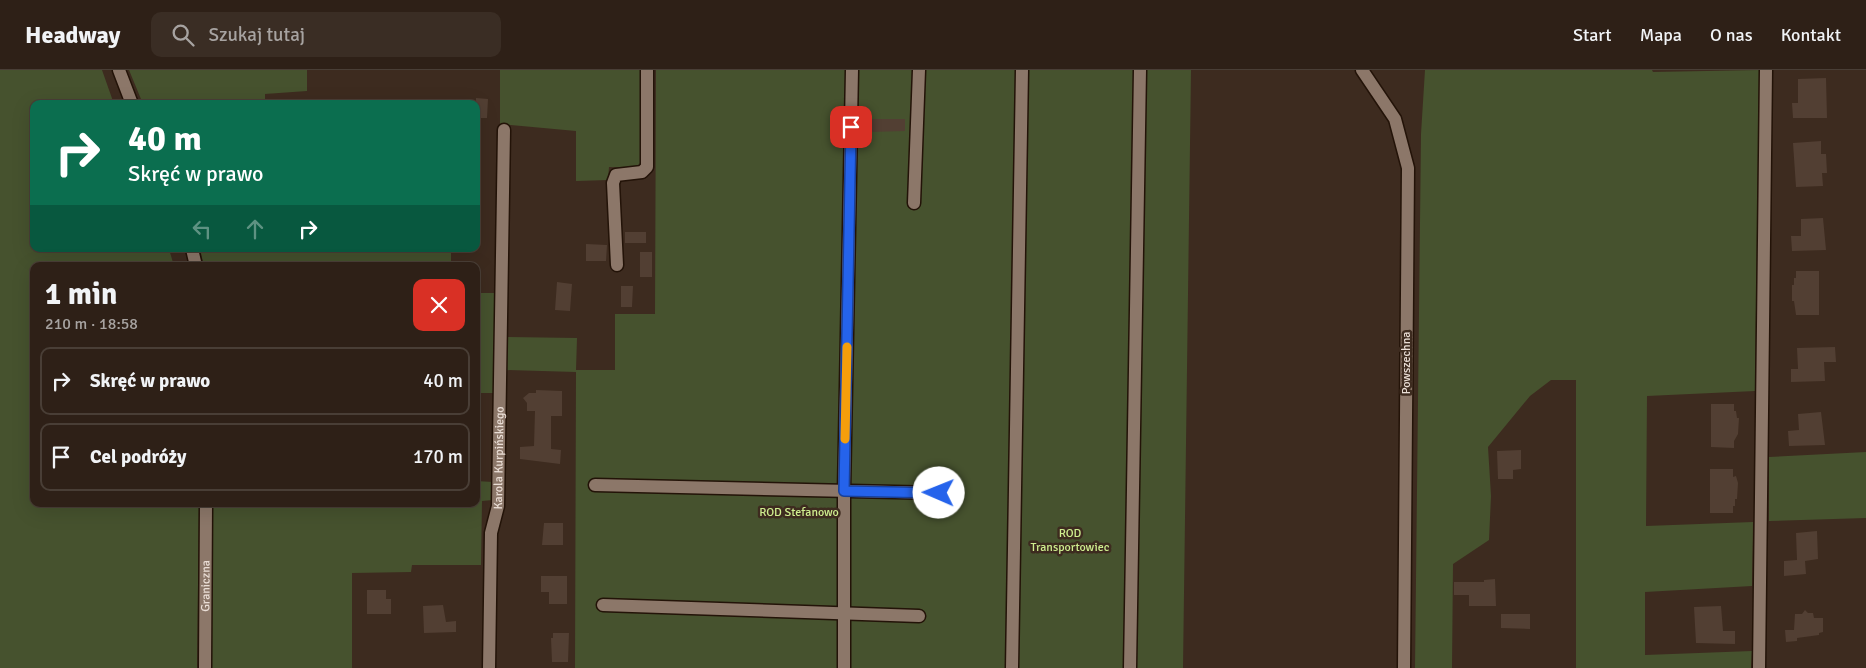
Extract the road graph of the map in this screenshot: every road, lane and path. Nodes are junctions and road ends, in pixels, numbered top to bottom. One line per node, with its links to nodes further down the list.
1 (119, 70): 9 (street)
2 (647, 70): 12 (street)
3 (852, 70): 14 (street)
4 (919, 70): 11 (street)
5 (1022, 70): 23 (street)
6 (1140, 70): 24 (street)
7 (1362, 70): 25 (street, Powszechna)
8 (1766, 70): 26 (street)
9 (130, 100)
10 (504, 130): 21 (street, Karola Kurpińskiego)
11 (914, 203)
12 (616, 266)
13 (595, 485): 14 (street)
14 (844, 491): 15 (street); 18 (street)
15 (939, 493)
16 (206, 507): 20 (street, Graniczna)
17 (603, 605): 18 (street)
18 (845, 613): 19 (street); 22 (street)
19 (919, 616)
20 (205, 668)
21 (489, 668)
22 (844, 668)
23 (1012, 668)
24 (1130, 668)
25 (1404, 668)
26 (1759, 668)

